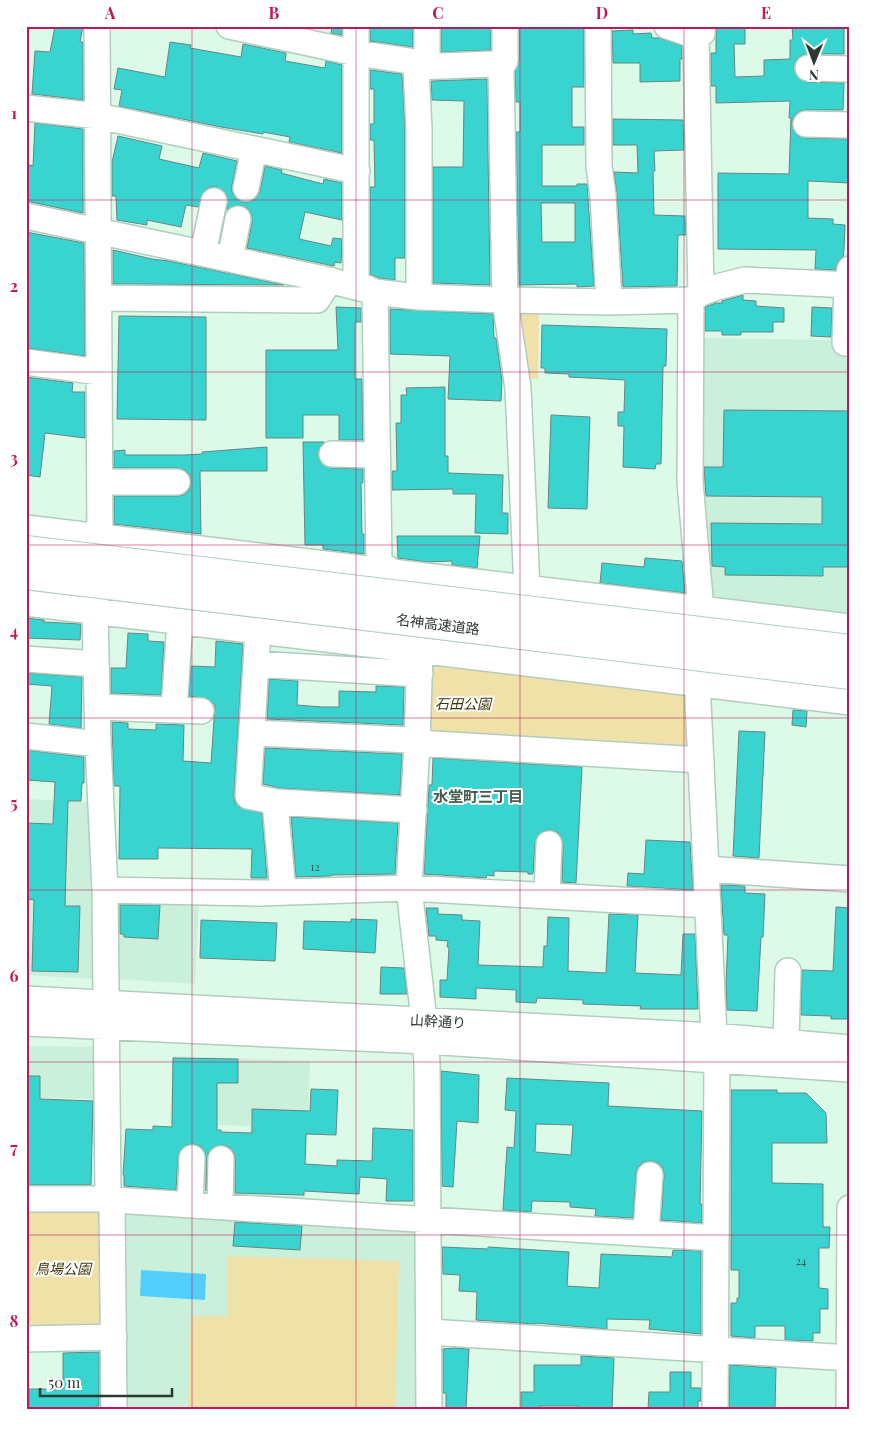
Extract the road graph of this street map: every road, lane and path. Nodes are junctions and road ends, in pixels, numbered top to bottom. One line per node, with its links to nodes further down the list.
1 (98, 26): 15 (street)
2 (228, 26): 9 (street)
3 (356, 26): 9 (street)
4 (427, 26): 10 (street)
5 (505, 26): 11 (street)
6 (598, 26): 34 (street)
7 (667, 26): 8 (street)
8 (699, 31): 30 (street)
9 (356, 53): 10 (street); 19 (street)
10 (422, 67): 11 (street); 31 (street)
11 (501, 67): 33 (street)
12 (808, 68): 13 (street)
13 (850, 69)
14 (26, 108): 15 (street)
15 (104, 118): 18 (street); 24 (street)
16 (806, 124): 17 (street)
17 (850, 125)
18 (254, 149): 19 (street); 20 (street)
19 (356, 171): 29 (street)
20 (246, 188)
21 (214, 201): 25 (street)
22 (26, 216): 24 (street)
23 (238, 219): 26 (street)
24 (98, 231): 25 (street); 32 (street)
25 (203, 253): 26 (street)
26 (230, 259): 27 (street)
27 (330, 280): 29 (street); 32 (street)
28 (849, 280): 30 (street); 35 (street)
29 (375, 292): 31 (street); 39 (street)
30 (696, 296): 34 (street); 49 (street)
31 (419, 297): 33 (street)
32 (100, 298): 37 (street)
33 (505, 300): 34 (street); 47 (street)
34 (609, 302)
35 (850, 343)
36 (26, 362): 37 (street)
37 (99, 372): 40 (street)
38 (332, 454): 39 (street)
39 (377, 455): 45 (street)
40 (100, 482): 41 (street); 43 (street)
41 (177, 482)
42 (26, 528): 43 (street)
43 (100, 537): 45 (street); 50 (street)
44 (26, 550): 55 (highway, 名神高速道路, bridge)
45 (393, 572): 47 (street); 54 (street)
46 (26, 575): 61 (highway, 名神高速道路, bridge)
47 (527, 589): 49 (street); 58 (street)
48 (26, 603): 50 (street)
49 (701, 610): 52 (street); 62 (street)
50 (95, 611): 51 (street); 59 (street)
51 (180, 621): 53 (street); 65 (street)
52 (850, 627)
53 (258, 630): 54 (street); 60 (street)
54 (384, 646): 57 (street)
55 (850, 649)
56 (26, 659): 59 (street)
57 (420, 662): 58 (street); 60 (street); 69 (street)
58 (518, 662): 62 (street)
59 (96, 664): 64 (street)
60 (256, 664): 67 (street)
61 (850, 675)
62 (699, 684): 63 (street); 71 (street)
63 (850, 702)
64 (98, 707): 65 (street); 70 (street)
65 (174, 710): 66 (street)
66 (201, 711)
67 (252, 733): 69 (street); 72 (street)
68 (26, 736): 70 (street)
69 (417, 743): 71 (street); 73 (street)
70 (98, 744): 78 (street)
71 (701, 760): 75 (street)
72 (275, 802): 73 (street); 79 (street)
73 (414, 810): 77 (street)
74 (549, 844): 80 (street)
75 (707, 869): 76 (street); 81 (street)
76 (850, 879)
77 (409, 888): 79 (street); 80 (street); 86 (street)
78 (105, 890): 79 (street); 84 (street)
79 (283, 892)
80 (547, 896): 81 (street)
81 (708, 905): 88 (street)
82 (788, 971): 87 (street)
83 (26, 999): 84 (street, 山幹通り)
84 (107, 1016): 85 (street, 山幹通り); 86 (street, 山幹通り); 95 (street)
85 (26, 1023)
86 (425, 1030): 88 (street, 山幹通り); 99 (street)
87 (786, 1042): 88 (street, 山幹通り); 89 (street, 山幹通り)
88 (716, 1048): 90 (street, 山幹通り); 101 (street)
89 (850, 1048)
90 (850, 1069)
91 (192, 1158): 96 (street)
92 (221, 1159): 97 (street)
93 (650, 1175): 100 (street)
94 (26, 1199): 95 (street)
95 (110, 1200): 96 (street); 103 (street)
96 (190, 1204): 97 (street)
97 (220, 1206): 99 (street)
98 (850, 1208): 106 (street)
99 (428, 1218): 100 (street); 102 (street)
100 (646, 1232): 101 (street)
101 (716, 1238): 105 (street)
102 (429, 1332): 105 (street); 108 (street)
103 (114, 1337): 104 (street); 107 (street)
104 (26, 1339)
105 (716, 1350): 106 (street); 109 (street)
106 (849, 1358): 110 (street)
107 (114, 1409)
108 (429, 1409)
109 (715, 1409)
110 (849, 1409)

